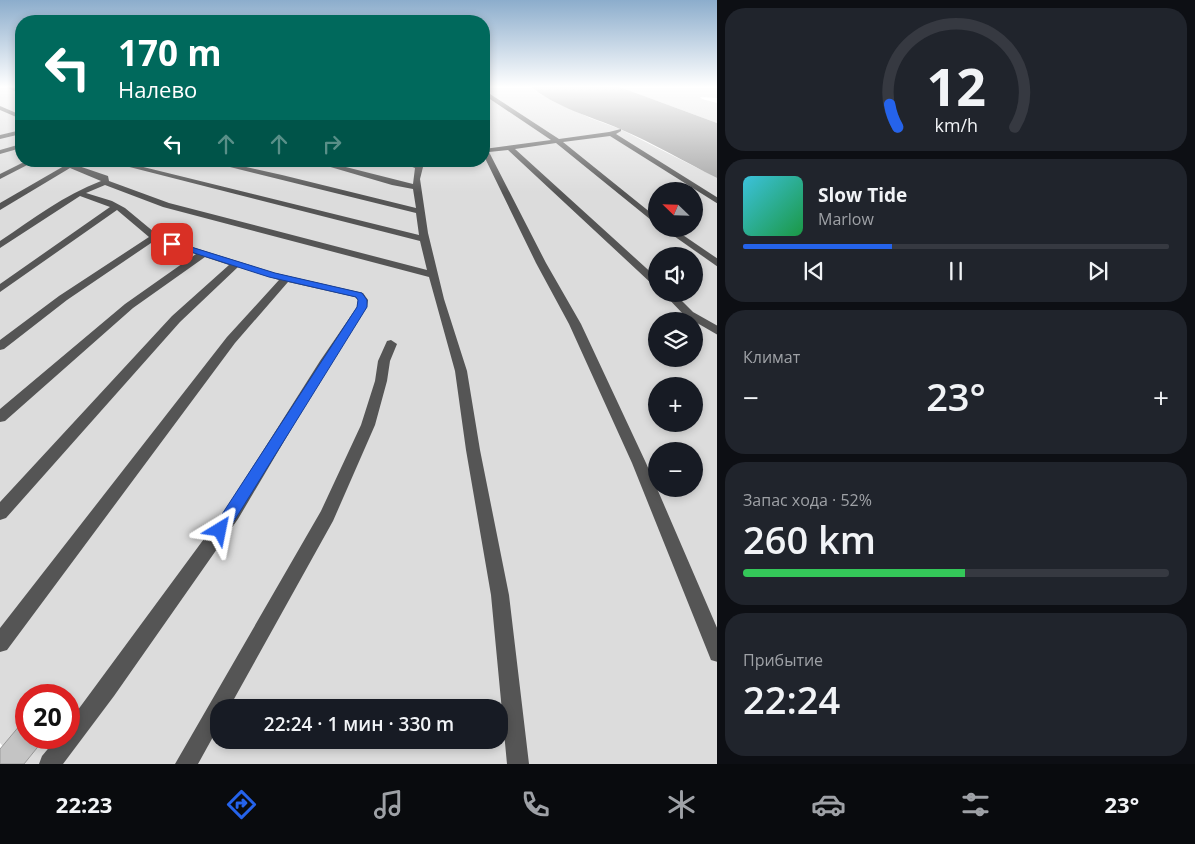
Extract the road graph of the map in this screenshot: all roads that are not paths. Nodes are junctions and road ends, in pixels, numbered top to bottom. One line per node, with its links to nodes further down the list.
1 (526, 122): 6 (street)
2 (619, 130): 4 (street)
3 (15, 133): 5 (street)
4 (611, 134): 6 (street); 24 (street)
5 (0, 137)
6 (556, 140): 9 (street); 28 (street)
7 (0, 144): 8 (street)
8 (13, 148): 11 (street)
9 (510, 148): 10 (street); 37 (street)
10 (490, 150)
11 (0, 152)
12 (490, 163): 47 (street)
13 (20, 167): 20 (street)
14 (67, 167): 25 (street)
15 (72, 167): 21 (street)
16 (133, 167): 31 (street)
17 (236, 167): 27 (street)
18 (336, 167): 22 (street)
19 (420, 167): 22 (street)
20 (0, 177)
21 (105, 182): 23 (street); 36 (street)
22 (418, 187): 27 (street)
23 (79, 193): 26 (street); 32 (street)
24 (717, 201)
25 (0, 207)
26 (116, 207): 29 (street); 39 (street)
27 (421, 212): 31 (street)
28 (648, 215)
29 (154, 237): 33 (street); 43 (street)
30 (681, 238): 34 (street)
31 (424, 239): 36 (street)
32 (0, 245)
33 (203, 254): 35 (street); 44 (street)
34 (717, 263)
35 (236, 264): 38 (street); 45 (street)
36 (433, 275): 50 (street)
37 (648, 275)
38 (286, 278): 46 (street); 48 (street)
39 (0, 289)
40 (677, 302): 41 (street)
41 (717, 330)
42 (391, 344): 49 (street)
43 (0, 346)
44 (0, 417)
45 (0, 513)
46 (0, 643)
47 (717, 651)
48 (50, 764)
49 (186, 764)
50 (518, 764)

